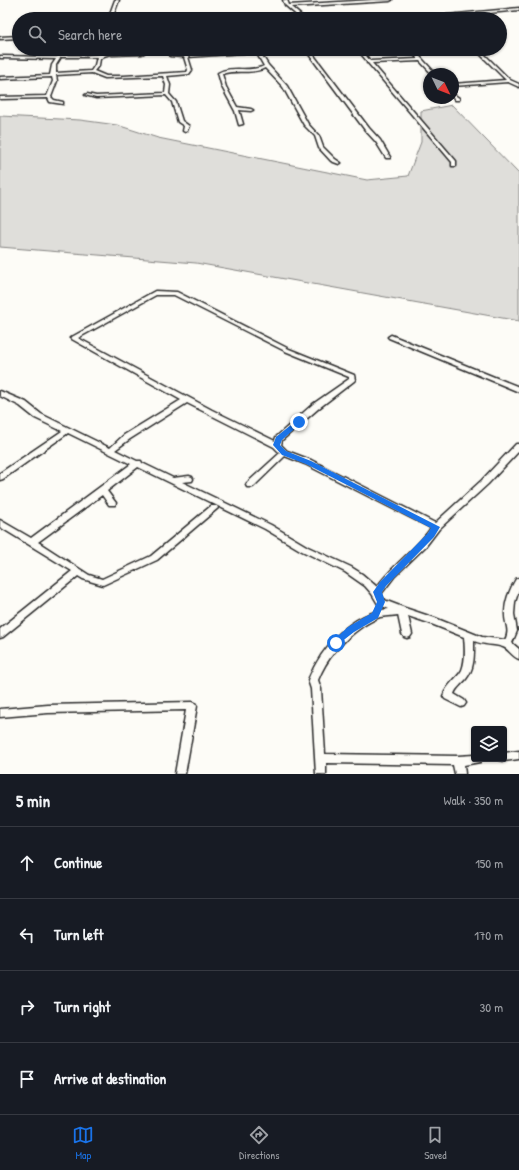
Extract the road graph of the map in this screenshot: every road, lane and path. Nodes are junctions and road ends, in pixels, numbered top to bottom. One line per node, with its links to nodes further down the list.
1 (117, 0): 6 (street)
2 (285, 0): 4 (street)
3 (390, 0): 4 (street)
4 (289, 6): 7 (street)
5 (519, 9): 8 (street)
6 (113, 12)
7 (295, 12)
8 (495, 12)
9 (12, 37): 10 (street)
10 (0, 38)
11 (102, 56): 18 (street); 24 (street)
12 (186, 56): 26 (street)
13 (260, 56): 22 (street)
14 (312, 56): 40 (street)
15 (364, 56): 21 (street)
16 (417, 56): 20 (street)
17 (483, 56): 28 (street)
18 (58, 57): 19 (street); 25 (street)
19 (0, 58)
20 (421, 60): 21 (street); 23 (street)
21 (368, 62): 42 (street)
22 (266, 66): 36 (street); 41 (street)
23 (428, 68)
24 (92, 72): 25 (street); 26 (street)
25 (53, 75): 27 (street); 33 (street)
26 (165, 75): 31 (street)
27 (0, 78)
28 (509, 81): 29 (street); 30 (street)
29 (459, 85)
30 (519, 86)
31 (167, 94): 32 (street); 39 (street)
32 (87, 95)
33 (49, 97): 34 (street); 35 (street)
34 (0, 98)
35 (61, 103)
36 (236, 108): 37 (street); 38 (street)
37 (251, 110)
38 (241, 124)
39 (185, 131)
40 (388, 157)
41 (339, 163)
42 (454, 165)
43 (391, 337): 44 (street)
44 (519, 390)
45 (2, 395): 47 (street)
46 (186, 400): 48 (street); 48 (street); 50 (street)
47 (68, 430): 50 (street); 53 (street)
48 (277, 445): 51 (street)
49 (519, 446): 61 (street)
50 (110, 451): 52 (street)
51 (284, 453): 56 (street); 61 (street)
52 (138, 463): 55 (street); 57 (street)
53 (0, 477)
54 (188, 479): 55 (street)
55 (170, 481): 65 (street)
56 (250, 486)
57 (103, 490): 58 (street); 62 (street)
58 (112, 503)
59 (214, 508): 63 (street)
60 (0, 523): 62 (street)
61 (436, 527): 65 (street)
62 (32, 542): 63 (street)
63 (78, 571): 69 (street)
64 (519, 581): 72 (street)
65 (378, 592): 66 (street)
66 (381, 602): 67 (street); 68 (street)
67 (402, 611): 68 (street); 70 (street); 71 (street)
68 (375, 615): 78 (street)
69 (0, 634)
70 (407, 634)
71 (469, 635): 72 (street); 74 (street)
72 (507, 644): 73 (street)
73 (519, 655)
74 (461, 703)
75 (0, 713): 81 (street)
76 (519, 755): 77 (street)
77 (507, 756)
78 (320, 758): 80 (street); 82 (street)
79 (471, 760): 80 (street)
80 (458, 761): 83 (street)
81 (180, 774)
82 (321, 774)
83 (460, 774)

